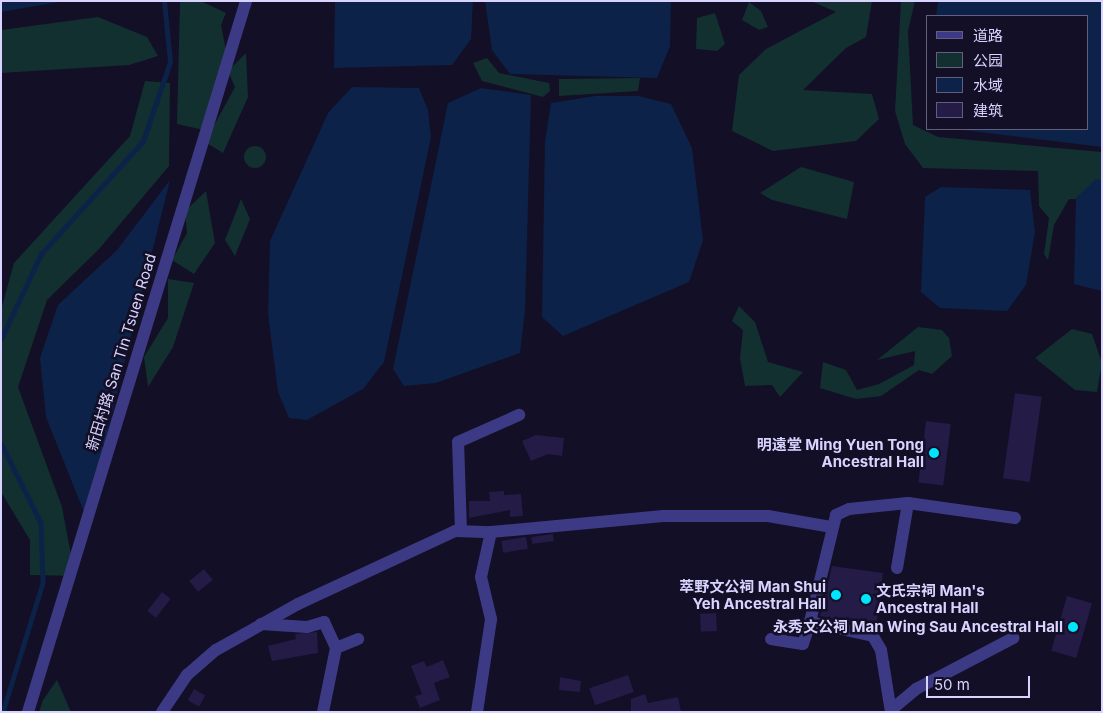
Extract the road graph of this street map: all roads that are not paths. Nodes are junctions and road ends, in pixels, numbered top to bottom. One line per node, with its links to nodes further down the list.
1 (246, 1): 16 (street, 新田村路 San Tin Tsuen Road)
2 (519, 415): 6 (street)
3 (908, 503): 4 (street); 5 (street); 8 (street)
4 (1015, 518)
5 (832, 527): 7 (street); 9 (street)
6 (461, 531): 7 (street); 10 (street)
7 (491, 532): 19 (street)
8 (897, 568)
9 (810, 622): 11 (street); 15 (street)
10 (261, 624): 14 (street); 17 (street)
11 (771, 638)
12 (1013, 638): 15 (street)
13 (358, 639): 14 (street)
14 (336, 648): 18 (street)
15 (891, 711)
16 (28, 712)
17 (162, 712)
18 (323, 712)
19 (477, 712)

